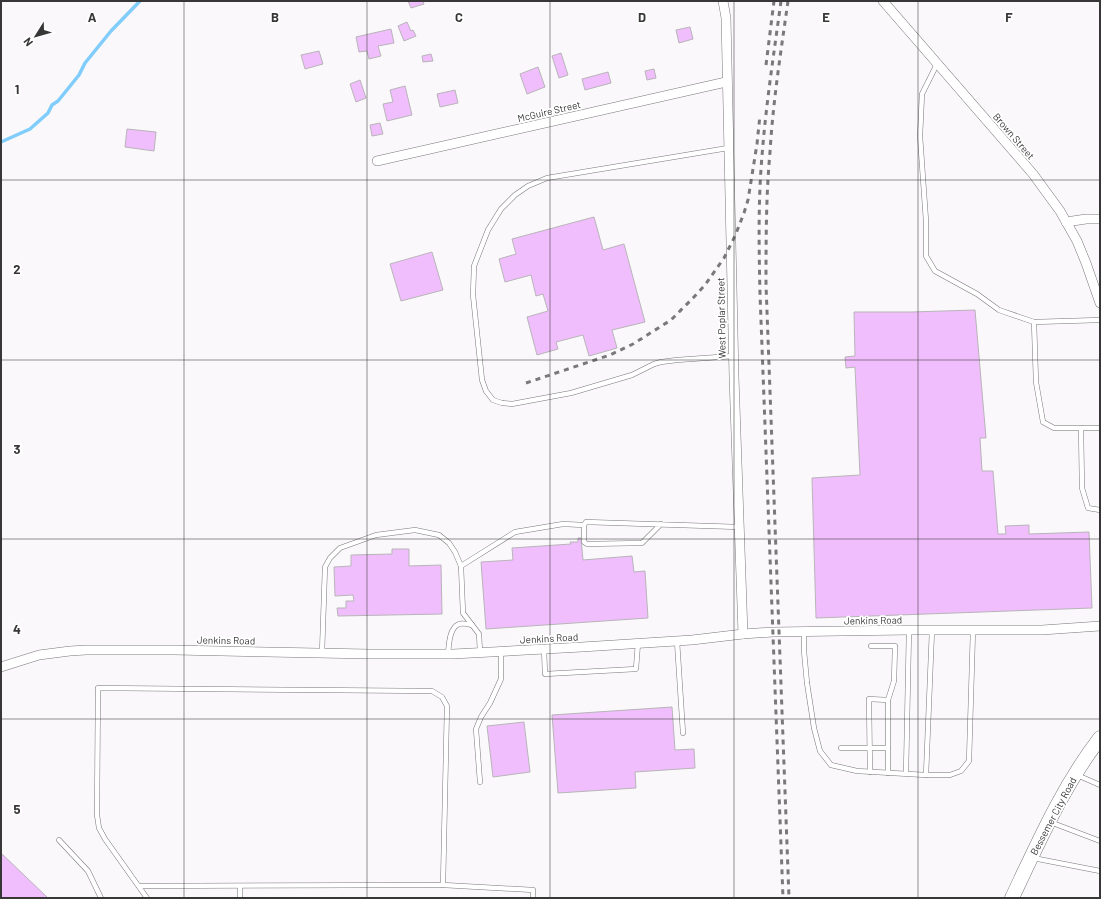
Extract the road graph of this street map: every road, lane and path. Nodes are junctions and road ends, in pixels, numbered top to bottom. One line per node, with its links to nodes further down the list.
1 (723, 1): 4 (street, West Poplar Street)
2 (883, 1): 3 (street, Brown Street)
3 (937, 64): 8 (street, Brown Street); 11 (lane)
4 (726, 82): 5 (street, West Poplar Street); 6 (street, McGuire Street)
5 (728, 148): 12 (street, West Poplar Street); 12 (lane)
6 (376, 161)
7 (1100, 219): 8 (street)
8 (1066, 222): 9 (street, Brown Street)
9 (1100, 303)
10 (1100, 320): 11 (lane)
11 (1034, 322): 13 (lane)
12 (733, 356): 18 (street, West Poplar Street)
13 (1081, 428): 14 (lane); 15 (lane)
14 (1100, 428)
15 (1100, 510)
16 (661, 524): 17 (lane); 17 (lane); 18 (lane)
17 (584, 525): 19 (lane)
18 (739, 527): 26 (street, West Poplar Street)
19 (461, 566): 20 (lane); 33 (lane)
20 (472, 625): 32 (lane); 34 (lane)
21 (1100, 626): 24 (street, Jenkins Road)
22 (910, 630): 23 (street, Jenkins Road); 25 (street, Jenkins Road); 44 (lane)
23 (932, 630): 24 (street, Jenkins Road); 46 (lane)
24 (973, 630): 46 (lane)
25 (804, 632): 26 (street, Jenkins Road); 42 (lane)
26 (743, 634): 27 (street, Jenkins Road)
27 (677, 641): 28 (street, Jenkins Road); 37 (lane)
28 (638, 644): 30 (street, Jenkins Road); 30 (lane)
29 (871, 646): 36 (lane)
30 (544, 649): 31 (street, Jenkins Road)
31 (501, 651): 32 (street, Jenkins Road); 47 (lane)
32 (480, 652): 34 (street, Jenkins Road)
33 (322, 653): 34 (street, Jenkins Road); 35 (street, Jenkins Road)
34 (448, 654)
35 (1, 667)
36 (888, 700): 40 (lane); 41 (lane)
37 (683, 733)
38 (1100, 738): 45 (main road, Bessemer City Road)
39 (841, 748): 40 (lane)
40 (870, 748): 41 (lane); 42 (lane)
41 (888, 748): 43 (lane)
42 (870, 772): 43 (lane)
43 (888, 773): 44 (lane)
44 (906, 773): 46 (lane)
45 (1075, 774): 48 (lane); 49 (main road, Bessemer City Road)
46 (926, 775)
47 (480, 782)
48 (1100, 785)
49 (1048, 822): 51 (lane); 52 (main road, Bessemer City Road)
50 (59, 840): 57 (lane)
51 (1100, 841)
52 (1031, 858): 53 (lane); 61 (main road, Bessemer City Road)
53 (1100, 871)
54 (443, 885): 55 (lane); 56 (lane); 60 (lane)
55 (139, 886): 56 (lane); 58 (lane)
56 (240, 886): 59 (lane)
57 (101, 898)
58 (147, 898)
59 (240, 898)
60 (533, 898)
61 (1012, 898)

